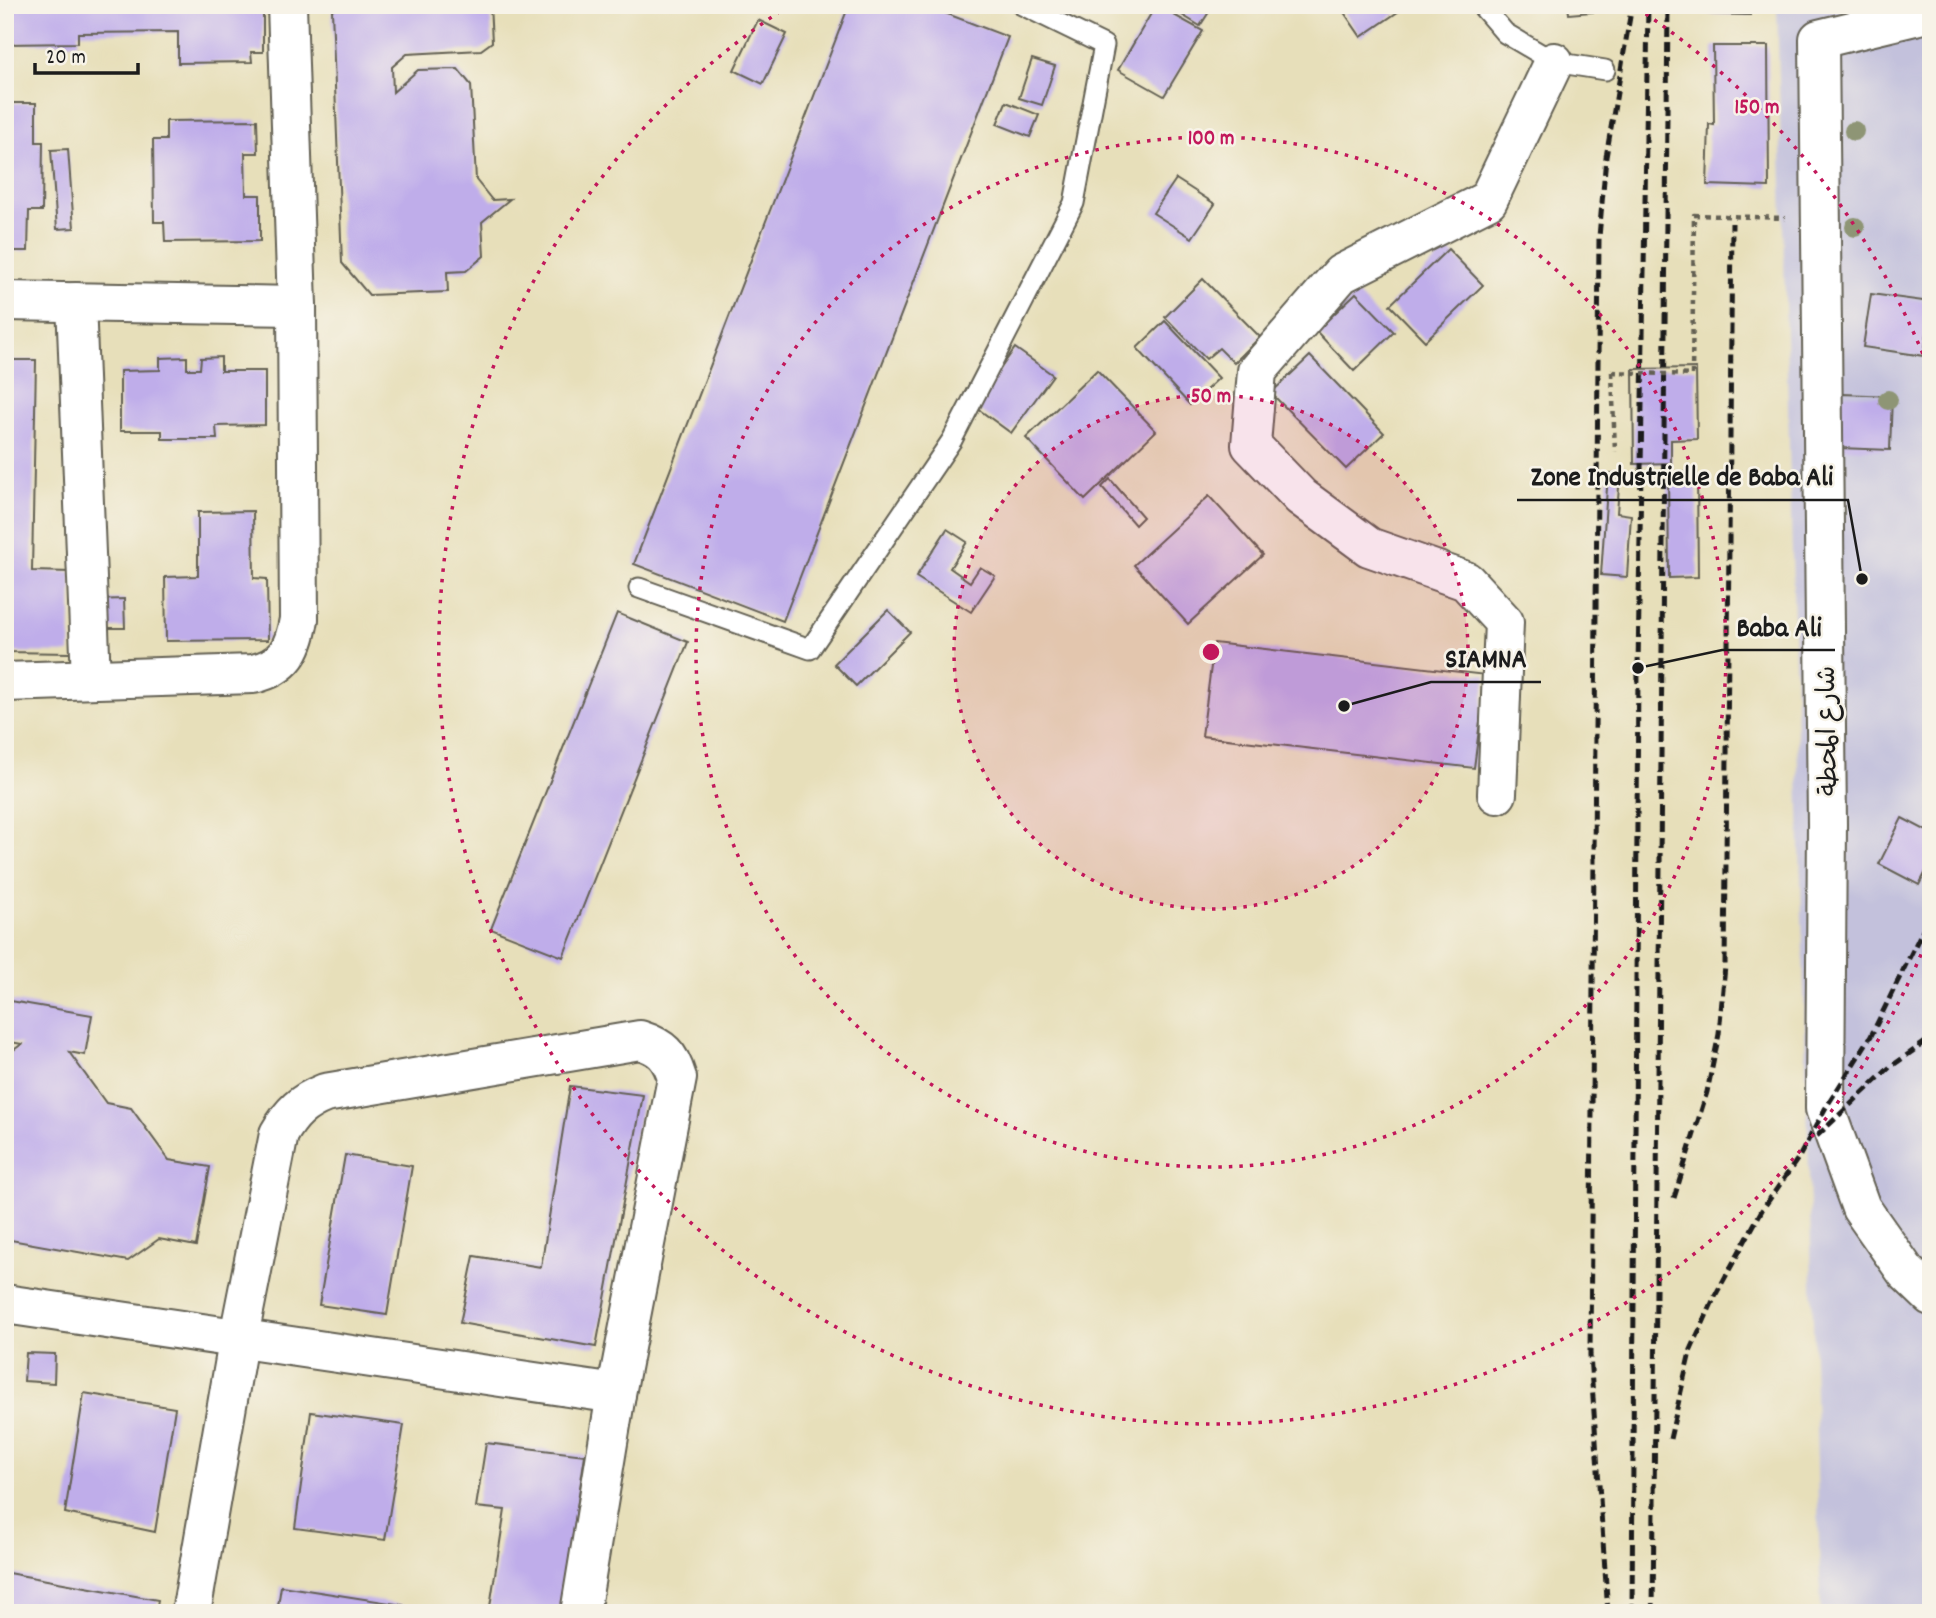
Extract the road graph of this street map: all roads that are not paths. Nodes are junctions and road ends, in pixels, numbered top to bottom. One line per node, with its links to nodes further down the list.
1 (287, 5): 9 (street)
2 (1022, 5): 10 (lane)
3 (1481, 5): 5 (lane)
4 (1931, 12): 14 (street, شارع المحطة)
5 (1554, 62): 6 (lane); 13 (street)
6 (1605, 70)
7 (5, 301): 8 (street)
8 (76, 302): 9 (street); 11 (street)
9 (297, 306): 11 (street)
10 (639, 588)
11 (91, 679): 12 (street)
12 (5, 682)
13 (1497, 794)
14 (1931, 1296)
15 (5, 1304): 16 (street)
16 (239, 1336): 17 (street); 17 (street); 18 (street)
17 (616, 1394): 19 (street)
18 (191, 1613)
19 (580, 1613)

